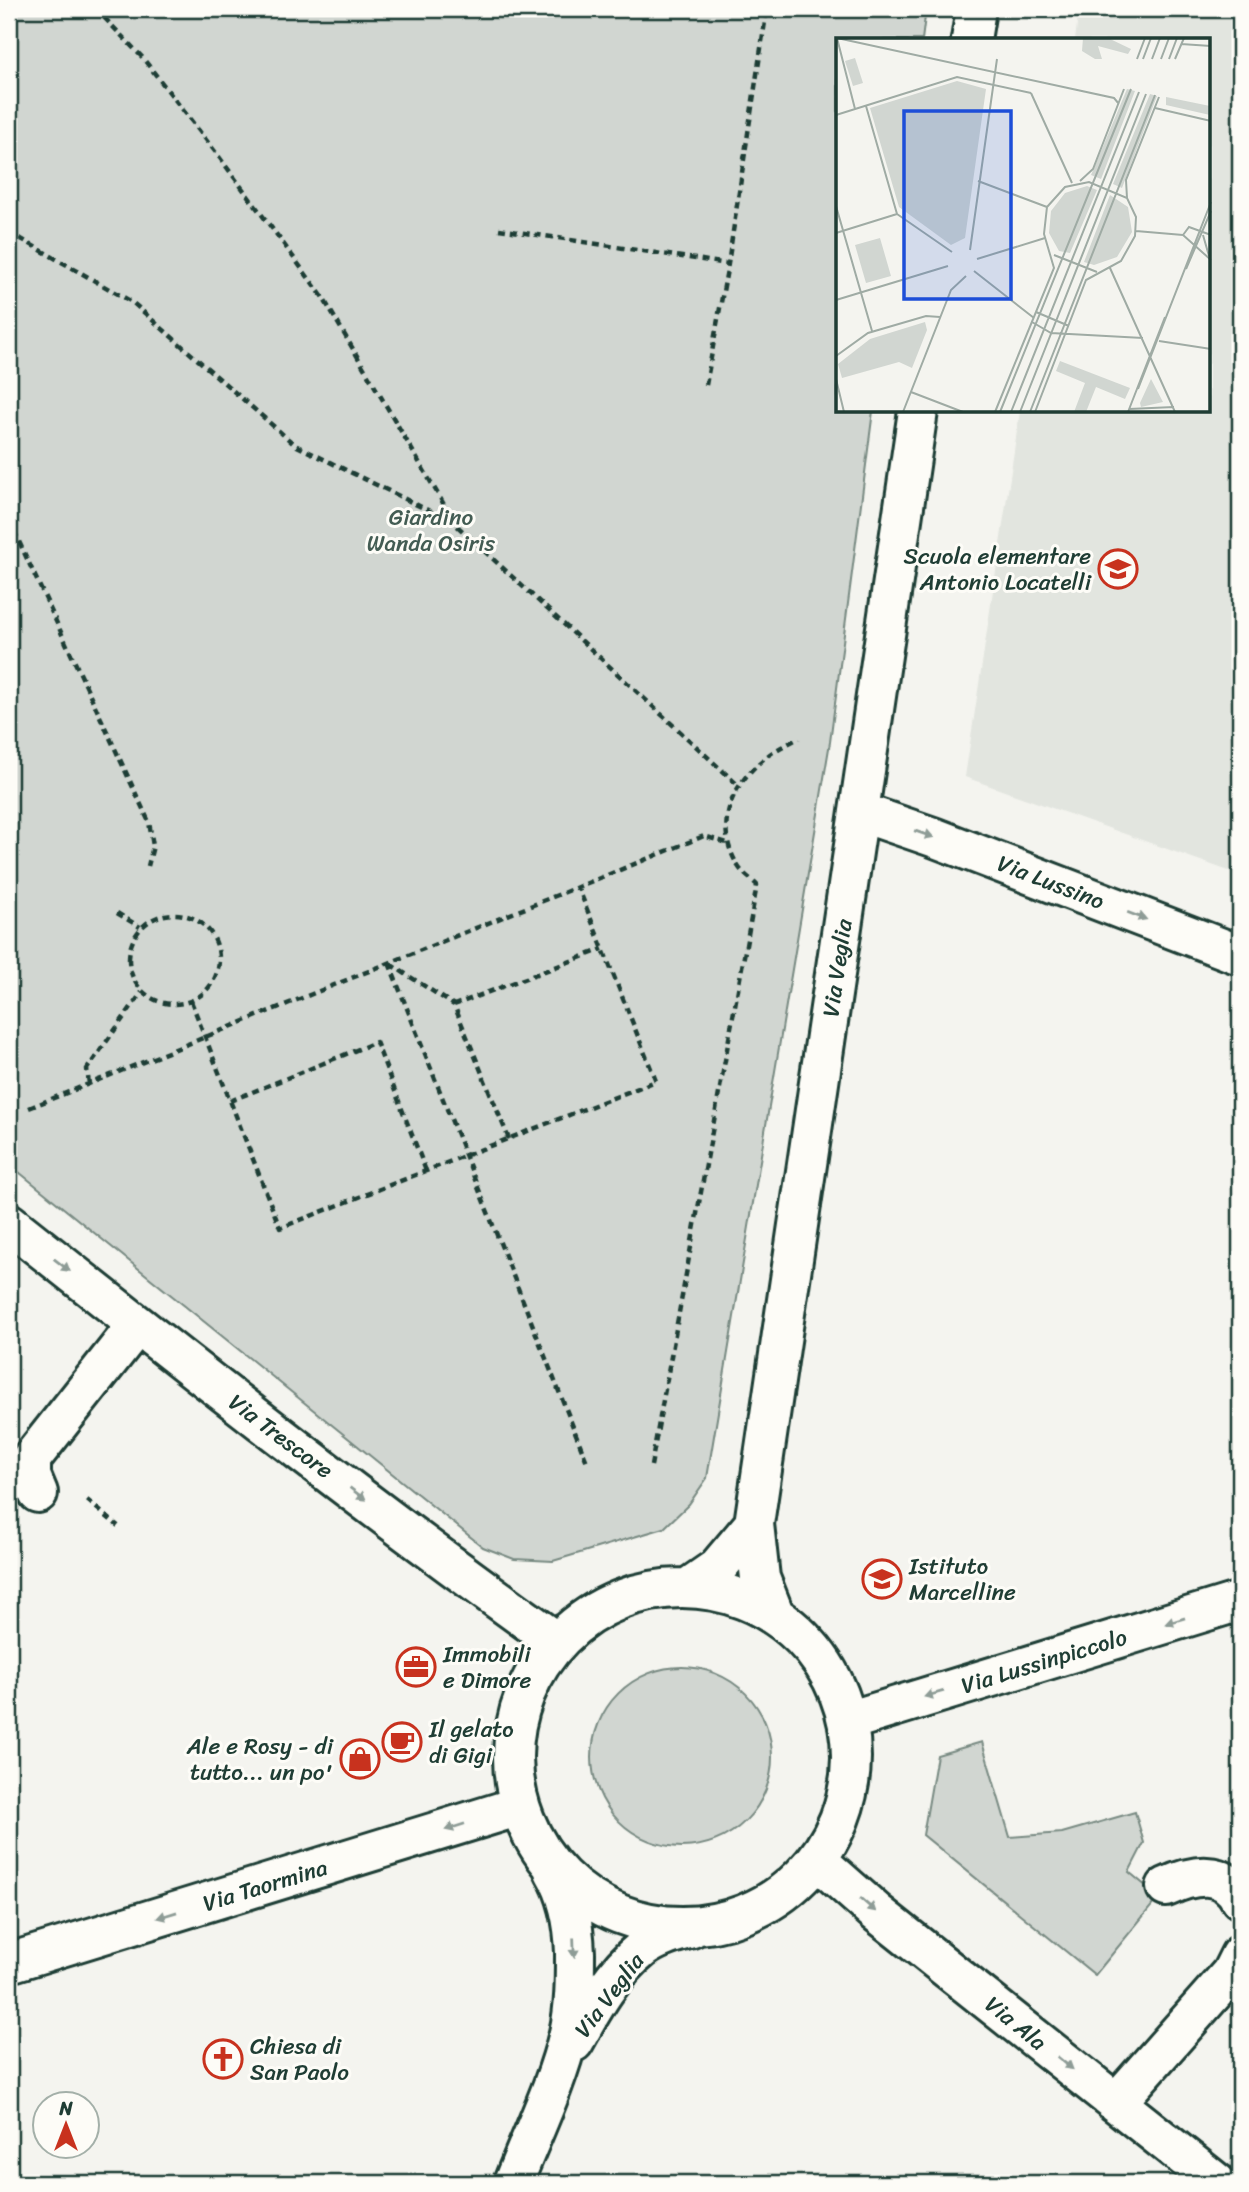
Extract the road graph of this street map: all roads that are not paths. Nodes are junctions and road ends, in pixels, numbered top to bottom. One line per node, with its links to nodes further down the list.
1 (976, 9): 2 (street)
2 (971, 38)
3 (918, 413): 4 (street, Via Veglia)
4 (860, 812): 5 (street, Via Lussino, one-way to 5); 9 (street, Via Veglia)
5 (1240, 956)
6 (9, 1223): 7 (street, Via Trescore, one-way to 7)
7 (137, 1325): 8 (street); 13 (street, Via Trescore, one-way to 13)
8 (38, 1493)
9 (754, 1524): 10 (street); 12 (street, Via Veglia)
10 (688, 1588): 12 (street); 13 (street)
11 (1240, 1601): 14 (street, Via Lussinpiccolo, one-way to 14)
12 (775, 1616): 14 (street)
13 (558, 1642): 15 (street)
14 (848, 1721): 17 (street)
15 (520, 1806): 16 (street); 22 (street, Via Taormina, one-way to 22)
16 (548, 1860): 20 (street); 23 (street, Via Veglia, one-way to 23)
17 (817, 1860): 20 (street); 24 (street, Via Ala, one-way to 24)
18 (1166, 1887): 19 (street)
19 (1240, 1899)
20 (728, 1920): 23 (street, Via Veglia)
21 (1240, 1955): 24 (street)
22 (9, 1963)
23 (552, 2085): 25 (street, Via Veglia)
24 (1116, 2103): 26 (street, Via Ala)
25 (513, 2183)
26 (1217, 2183)

